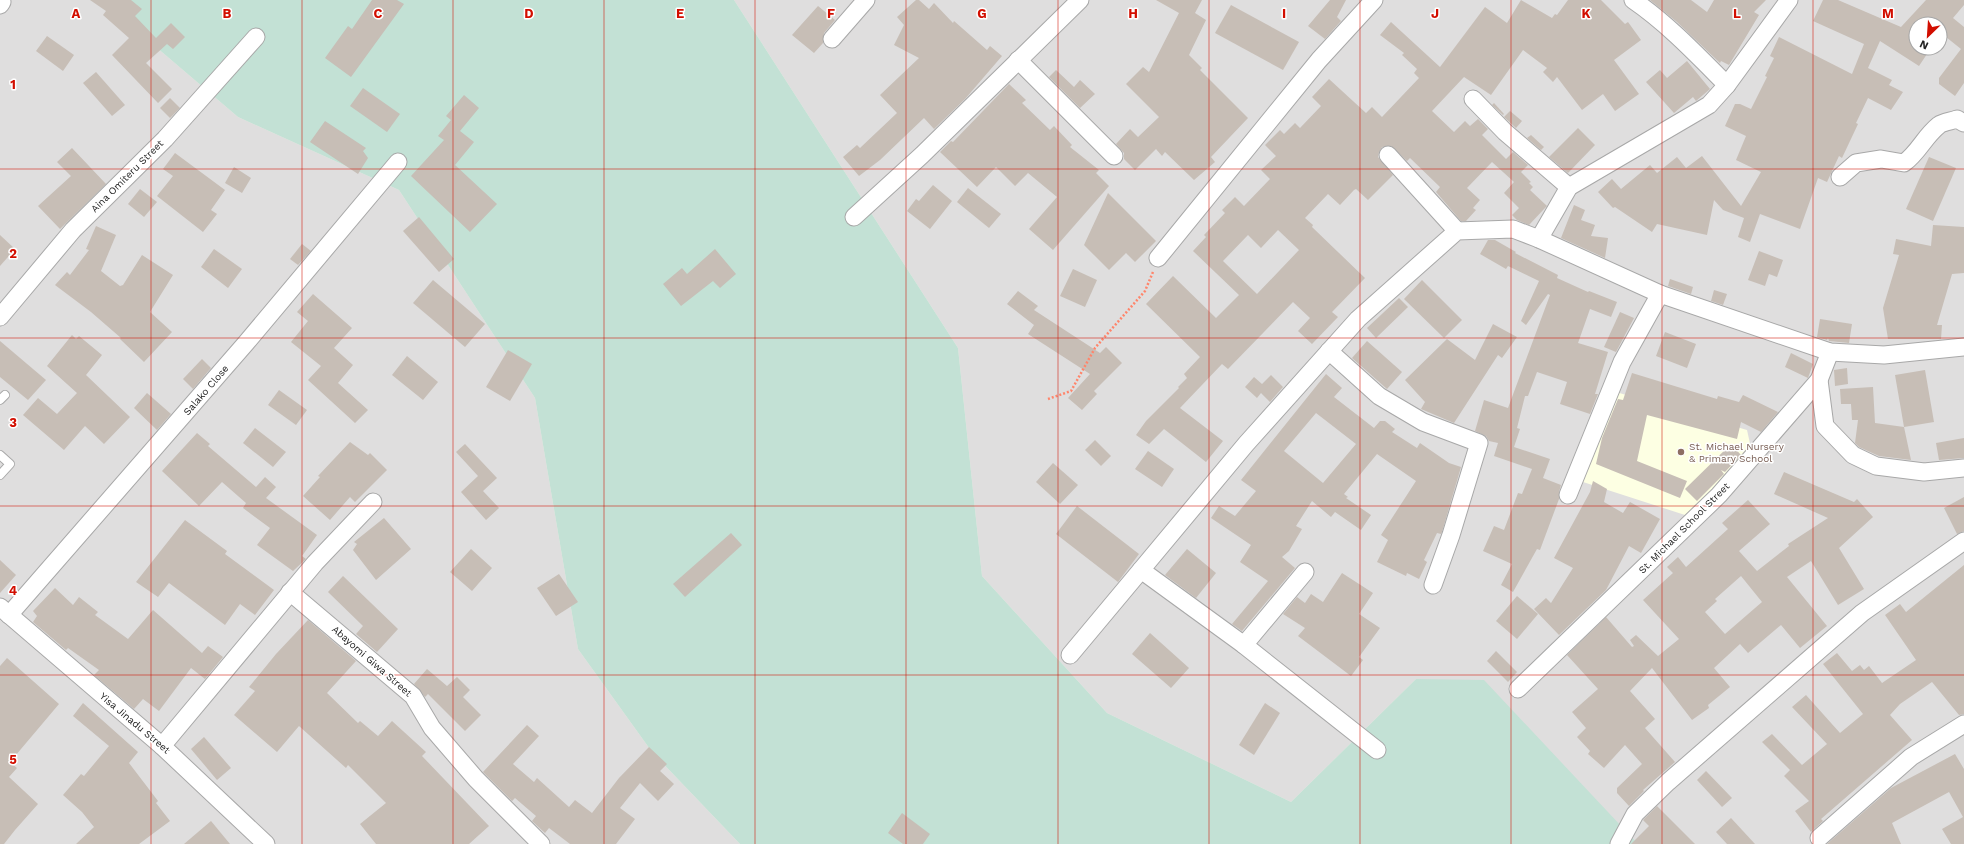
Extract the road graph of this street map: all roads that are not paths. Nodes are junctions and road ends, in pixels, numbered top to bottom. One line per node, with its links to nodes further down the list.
1 (866, 0): 7 (street)
2 (1080, 0): 8 (street)
3 (1374, 0): 20 (street)
4 (1633, 0): 9 (street)
5 (1789, 0): 9 (street)
6 (256, 37): 22 (street, Aina Omiteru Street)
7 (832, 39)
8 (1018, 60): 13 (street); 17 (street)
9 (1727, 85): 16 (street)
10 (1473, 99): 16 (street)
11 (1964, 123): 15 (street)
12 (1388, 155): 18 (street)
13 (1114, 156)
14 (398, 162): 37 (street, Salako Close)
15 (1840, 178)
16 (1569, 187): 19 (street)
17 (854, 217)
18 (1457, 231): 19 (street); 24 (street)
19 (1539, 239): 21 (street)
20 (1158, 258)
21 (1660, 294): 25 (street); 30 (street)
22 (0, 317)
23 (1964, 347): 25 (street)
24 (1329, 351): 33 (street); 35 (street)
25 (1830, 352): 26 (street, St. Michael School Street)
26 (1819, 380): 28 (street); 40 (street, St. Michael School Street)
27 (0, 455): 29 (lane)
28 (1964, 468)
29 (0, 475)
30 (1568, 495)
31 (373, 502): 36 (street)
32 (1964, 541): 47 (street)
33 (1141, 570): 38 (street); 39 (street)
34 (1305, 572): 38 (street)
35 (1433, 585)
36 (290, 592): 42 (street); 46 (street, Abayomi Giwa Street)
37 (5, 611): 42 (street, Yisa Jinadu Street)
38 (1244, 645): 43 (street)
39 (1070, 655)
40 (1518, 689)
41 (1964, 724): 44 (street)
42 (162, 746): 45 (street, Yisa Jinadu Street)
43 (1378, 750)
44 (1818, 838)
45 (266, 844)
46 (541, 844)
47 (1619, 844)

